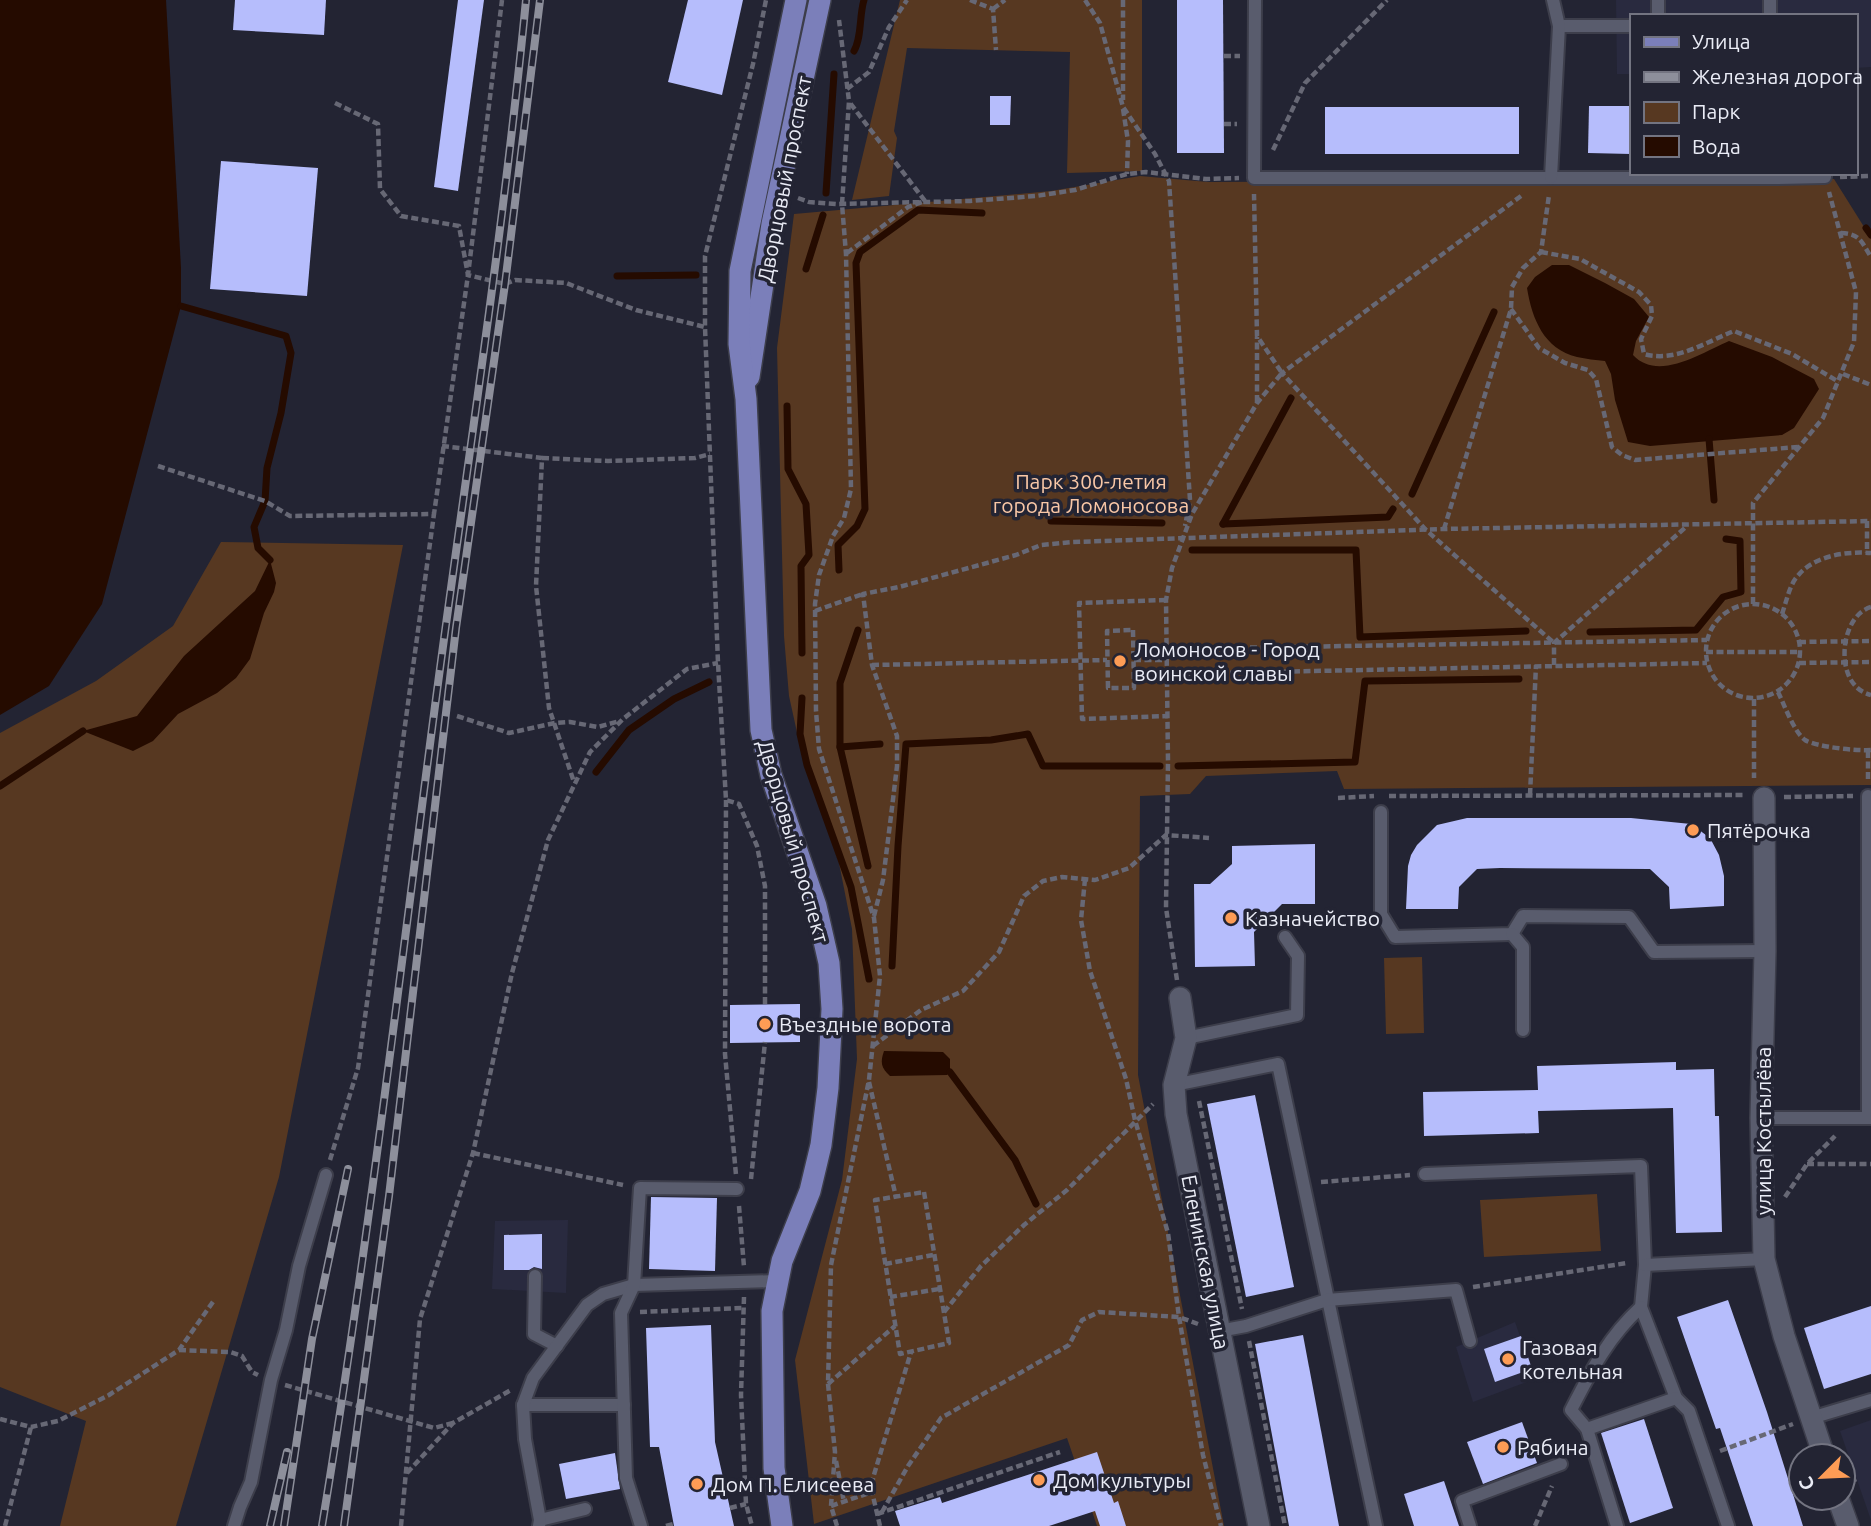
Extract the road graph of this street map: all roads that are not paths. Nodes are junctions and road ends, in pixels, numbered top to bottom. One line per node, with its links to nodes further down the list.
1 (796, 0): 9 (main road, Дворцовый проспект)
2 (1255, 0): 8 (lane)
3 (1553, 0): 5 (lane)
4 (829, 4): 9 (main road, Дворцовый проспект)
5 (1559, 26): 6 (lane); 8 (lane)
6 (1630, 26)
7 (1825, 175): 8 (lane)
8 (1549, 177)
9 (746, 400): 28 (main road, Дворцовый проспект)
10 (1759, 796): 15 (street, улица Костылёва)
11 (1868, 796): 21 (lane)
12 (1381, 812): 13 (lane)
13 (1512, 934): 15 (lane); 17 (lane)
14 (1285, 937): 18 (lane)
15 (1765, 951): 20 (street, улица Костылёва)
16 (1180, 998): 18 (street, Еленинская улица)
17 (1523, 1030)
18 (1186, 1038): 19 (street, Еленинская улица)
19 (1185, 1083): 30 (lane); 32 (street, Еленинская улица)
20 (1761, 1118): 21 (lane); 25 (street, улица Костылёва)
21 (1870, 1118)
22 (1425, 1174): 26 (lane)
23 (326, 1175): 45 (lane)
24 (737, 1189): 29 (lane)
25 (1765, 1259): 26 (lane); 39 (street, улица Костылёва)
26 (1645, 1265): 31 (lane)
27 (535, 1276): 34 (lane)
28 (777, 1281): 29 (lane); 47 (main road, Дворцовый проспект)
29 (634, 1285): 34 (lane); 38 (lane)
30 (1327, 1300): 32 (lane); 33 (lane); 49 (lane)
31 (1641, 1307): 35 (lane); 40 (lane)
32 (1219, 1331): 48 (street, Еленинская улица)
33 (1471, 1341)
34 (557, 1346): 37 (lane)
35 (1676, 1398): 40 (lane); 52 (lane)
36 (1871, 1399): 39 (lane)
37 (523, 1405): 38 (lane); 44 (lane)
38 (624, 1405): 46 (lane)
39 (1811, 1418): 41 (street, улица Костылёва)
40 (1587, 1429): 51 (lane)
41 (1819, 1442)
42 (1561, 1464): 50 (lane)
43 (585, 1509): 44 (lane)
44 (540, 1523)
45 (234, 1526)
46 (640, 1526)
47 (782, 1526)
48 (1259, 1526)
49 (1376, 1526)
50 (1470, 1526)
51 (1617, 1526)
52 (1728, 1526)

